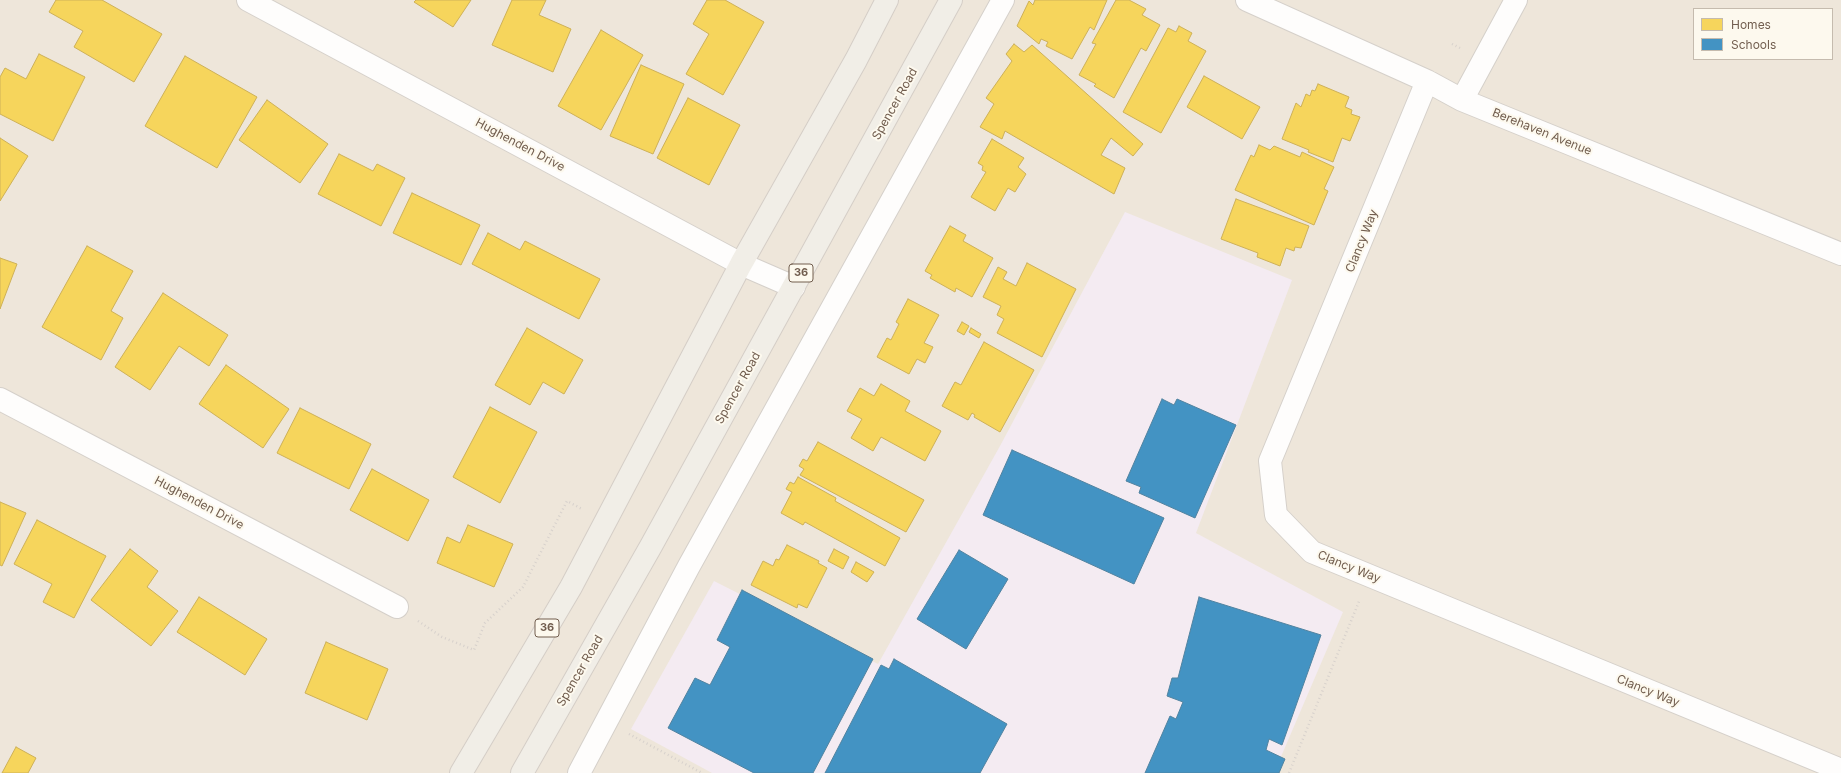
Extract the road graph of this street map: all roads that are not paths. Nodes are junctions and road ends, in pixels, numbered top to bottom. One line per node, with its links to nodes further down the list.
1 (248, 0): 10 (street, Hughenden Drive)
2 (887, 0): 10 (main road, 36)
3 (951, 0): 11 (main road, Spencer Road / 36)
4 (1003, 0): 17 (street)
5 (1248, 0): 7 (street, Berehaven Avenue)
6 (1516, 0): 8 (street)
7 (1427, 81): 8 (street, Berehaven Avenue); 14 (street, Clancy Way)
8 (1462, 100): 9 (street, Berehaven Avenue)
9 (1841, 254)
10 (741, 264): 11 (street, Hughenden Drive); 15 (main road, 36)
11 (794, 287): 16 (main road, Spencer Road / 36)
12 (0, 399): 13 (street, Hughenden Drive)
13 (397, 607)
14 (1841, 770)
15 (461, 773)
16 (522, 773)
17 (579, 773)

